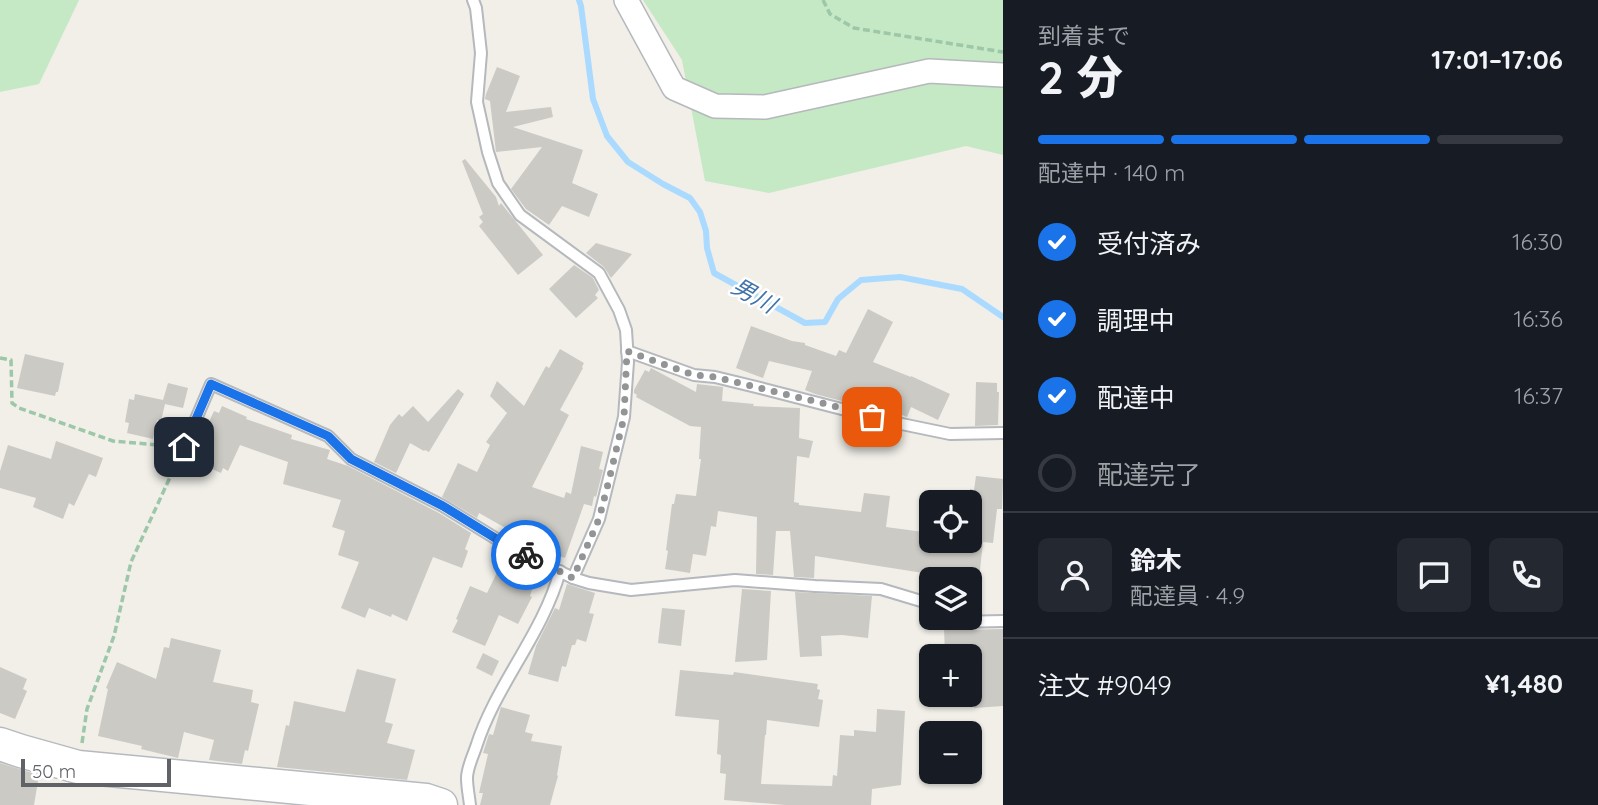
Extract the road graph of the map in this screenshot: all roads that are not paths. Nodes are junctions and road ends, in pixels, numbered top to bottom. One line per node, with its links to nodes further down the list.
1 (473, 0): 4 (lane)
2 (626, 0): 3 (street)
3 (1003, 75)
4 (627, 351): 5 (lane); 8 (lane)
5 (1003, 433)
6 (184, 447): 7 (lane)
7 (560, 571): 8 (lane); 14 (lane)
8 (573, 578): 9 (lane)
9 (919, 600)
10 (982, 621): 11 (lane)
11 (1003, 621)
12 (0, 744): 13 (main road)
13 (441, 805)
14 (470, 805)

